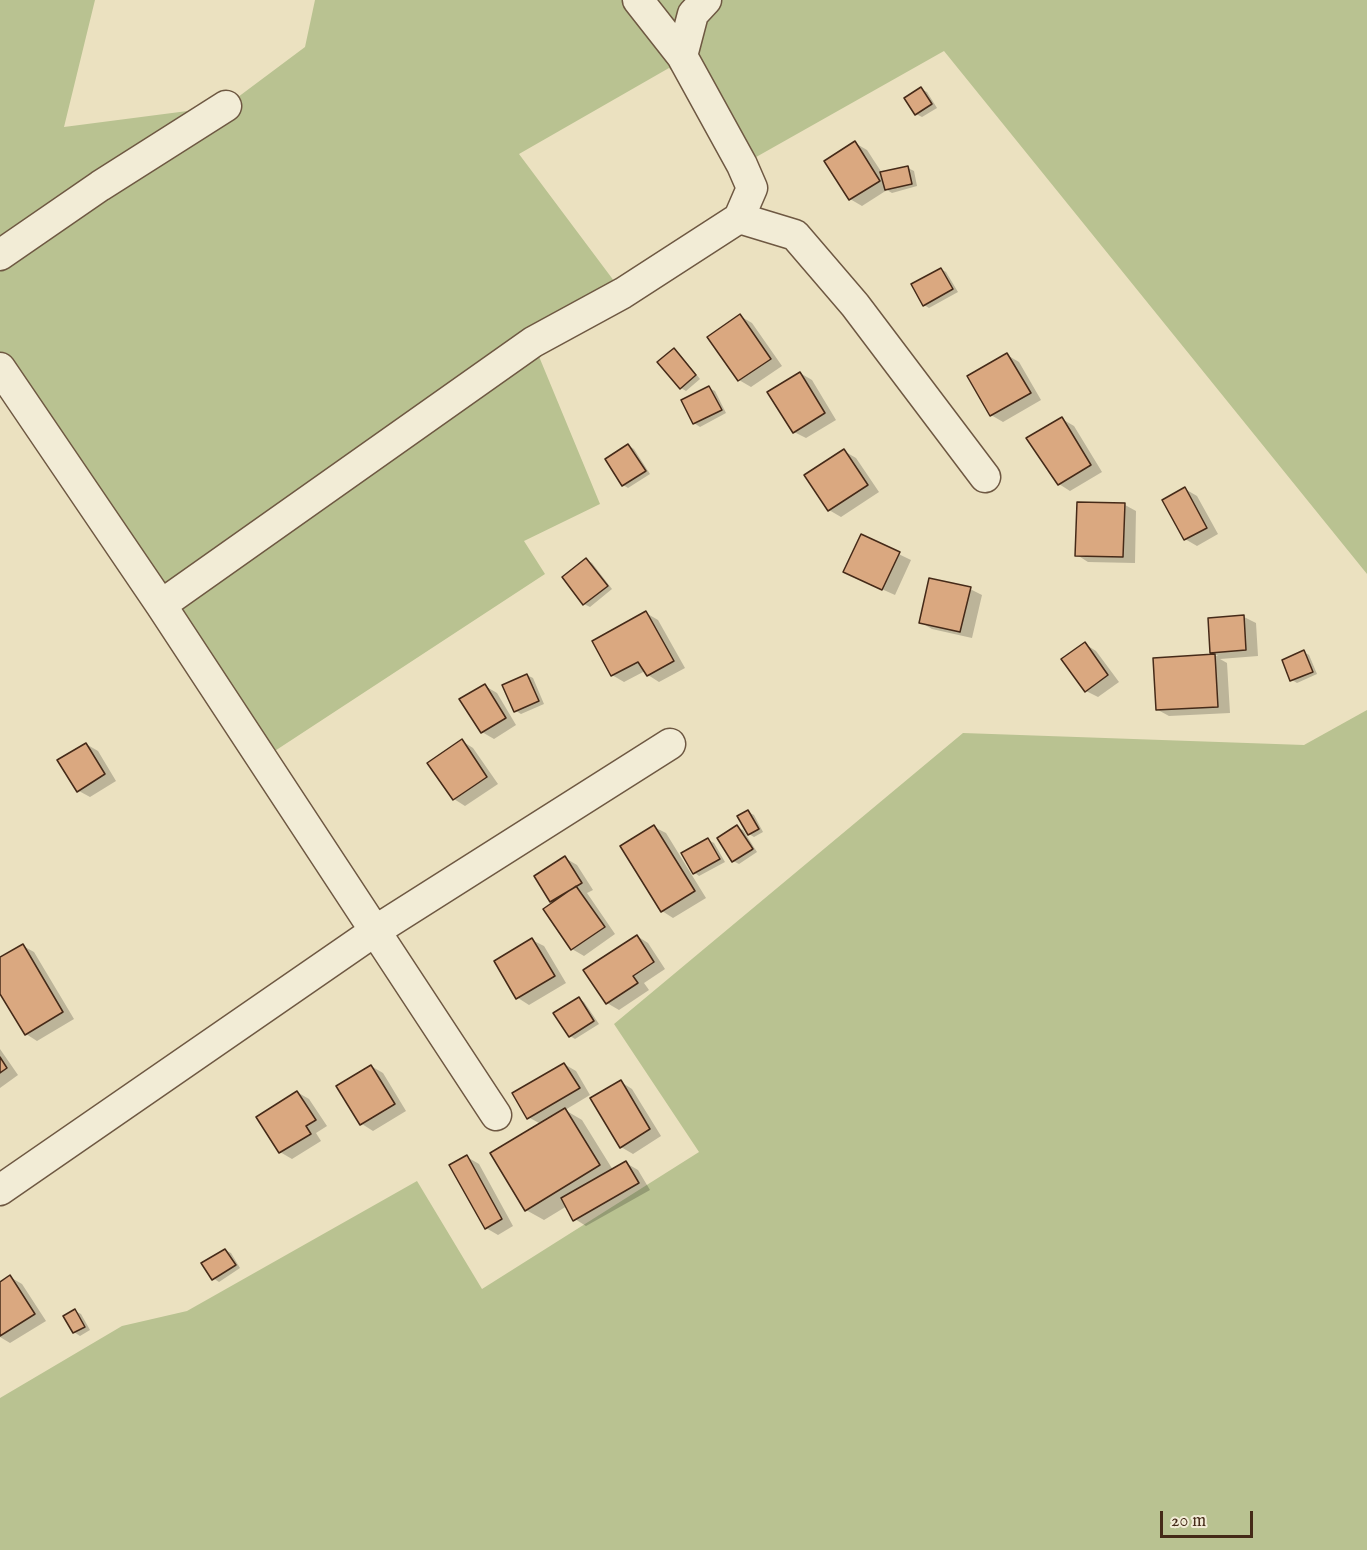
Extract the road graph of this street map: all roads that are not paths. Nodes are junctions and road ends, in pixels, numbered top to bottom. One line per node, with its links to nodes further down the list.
1 (638, 0): 3 (street)
2 (706, 0): 3 (street)
3 (682, 56): 5 (street)
4 (226, 106): 6 (street)
5 (739, 218): 8 (street); 9 (street)
6 (0, 255)
7 (0, 368): 9 (street)
8 (985, 477)
9 (161, 605): 11 (street)
10 (670, 744): 11 (street)
11 (375, 931): 12 (street); 13 (street)
12 (496, 1115)
13 (0, 1190)

